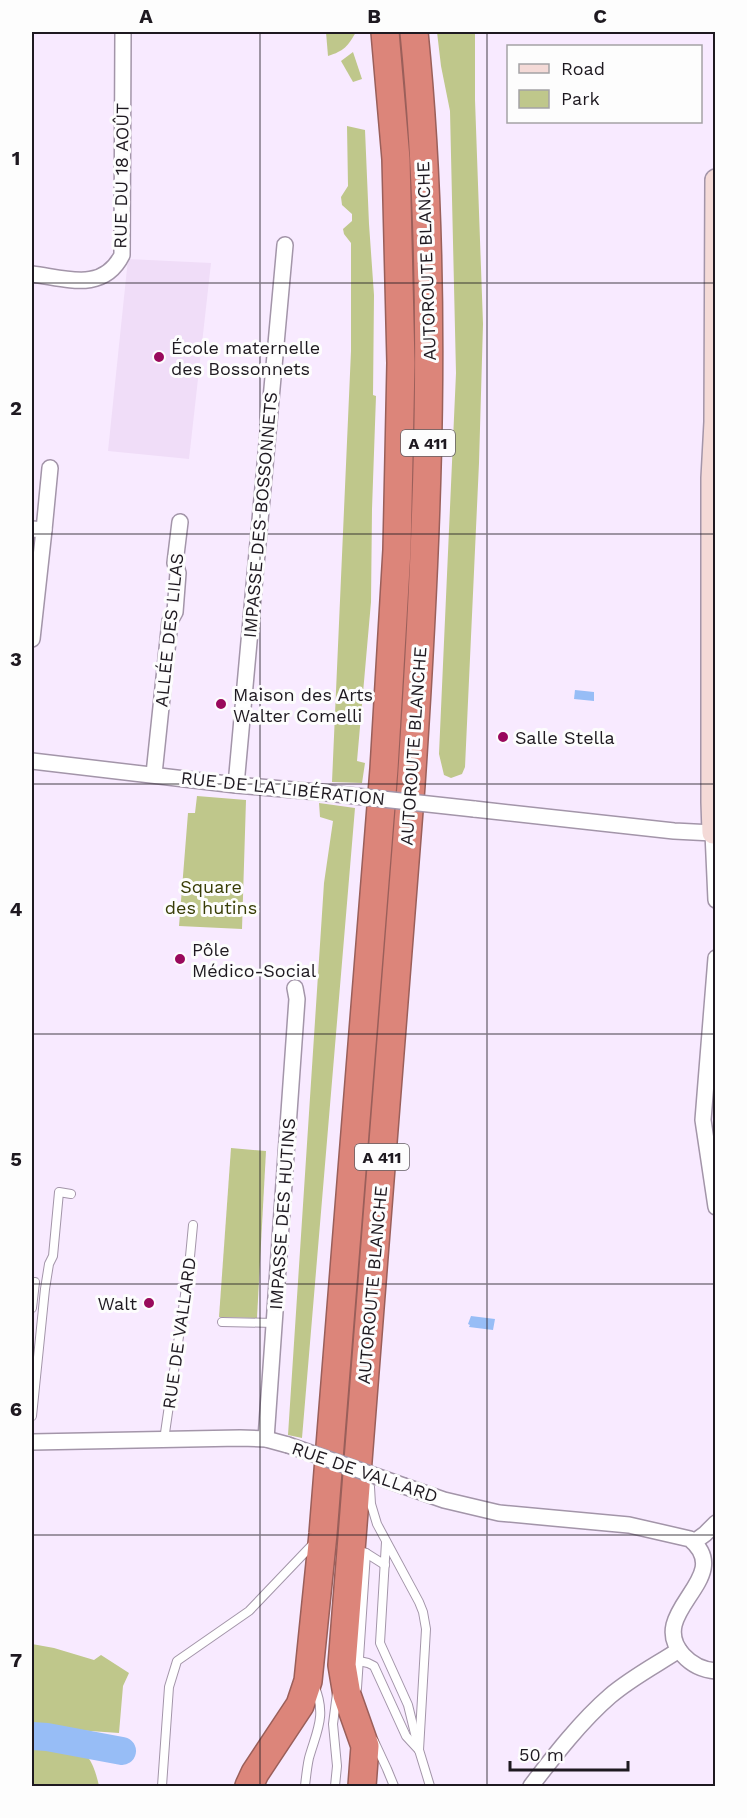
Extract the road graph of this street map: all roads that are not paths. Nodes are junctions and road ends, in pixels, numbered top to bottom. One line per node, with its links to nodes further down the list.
1 (123, 32): 6 (street, RUE DU 18 AOÛT)
2 (385, 32): 34 (highway, AUTOROUTE BLANCHE / A 411)
3 (414, 32): 32 (highway, AUTOROUTE BLANCHE / A 411)
4 (716, 180): 7 (street)
5 (285, 244): 15 (street, IMPASSE DES BOSSONNETS)
6 (32, 274)
7 (715, 441): 9 (street)
8 (50, 468): 11 (street)
9 (714, 496): 16 (street)
10 (180, 522): 14 (street, ALLÉE DES LILAS)
11 (38, 529): 12 (street)
12 (32, 639)
13 (32, 761): 14 (street, RUE DE LA LIBÉRATION)
14 (154, 774): 15 (street, RUE DE LA LIBÉRATION)
15 (236, 784): 16 (street, RUE DE LA LIBÉRATION, bridge)
16 (714, 833): 17 (street)
17 (715, 887): 18 (street)
18 (716, 900)
19 (716, 958): 22 (street)
20 (295, 988): 27 (street, IMPASSE DES HUTINS)
21 (71, 1194): 28 (lane)
22 (716, 1207)
23 (193, 1225): 30 (lane, RUE DE VALLARD)
24 (35, 1282): 25 (lane)
25 (32, 1308)
26 (222, 1322): 27 (lane)
27 (274, 1323): 29 (street, IMPASSE DES HUTINS)
28 (32, 1416)
29 (266, 1439): 30 (street, RUE DE VALLARD); 36 (street, RUE DE VALLARD, bridge)
30 (164, 1440): 31 (street, RUE DE VALLARD)
31 (32, 1442)
32 (358, 1460): 35 (lane); 37 (highway, AUTOROUTE BLANCHE)
33 (716, 1522): 36 (street)
34 (322, 1534): 42 (highway, AUTOROUTE BLANCHE); 45 (lane)
35 (386, 1542): 38 (lane); 44 (lane)
36 (694, 1542): 39 (street)
37 (359, 1551): 38 (lane); 40 (highway, AUTOROUTE BLANCHE)
38 (385, 1565): 44 (lane)
39 (679, 1650): 41 (street); 52 (street)
40 (351, 1663): 43 (highway, AUTOROUTE BLANCHE); 44 (lane); 48 (lane)
41 (716, 1671)
42 (309, 1673): 46 (highway, AUTOROUTE BLANCHE); 47 (lane)
43 (365, 1736): 49 (highway); 50 (lane)
44 (419, 1750): 51 (lane)
45 (162, 1786)
46 (249, 1786)
47 (305, 1786)
48 (335, 1786)
49 (362, 1786)
50 (393, 1786)
51 (430, 1786)
52 (531, 1786)

